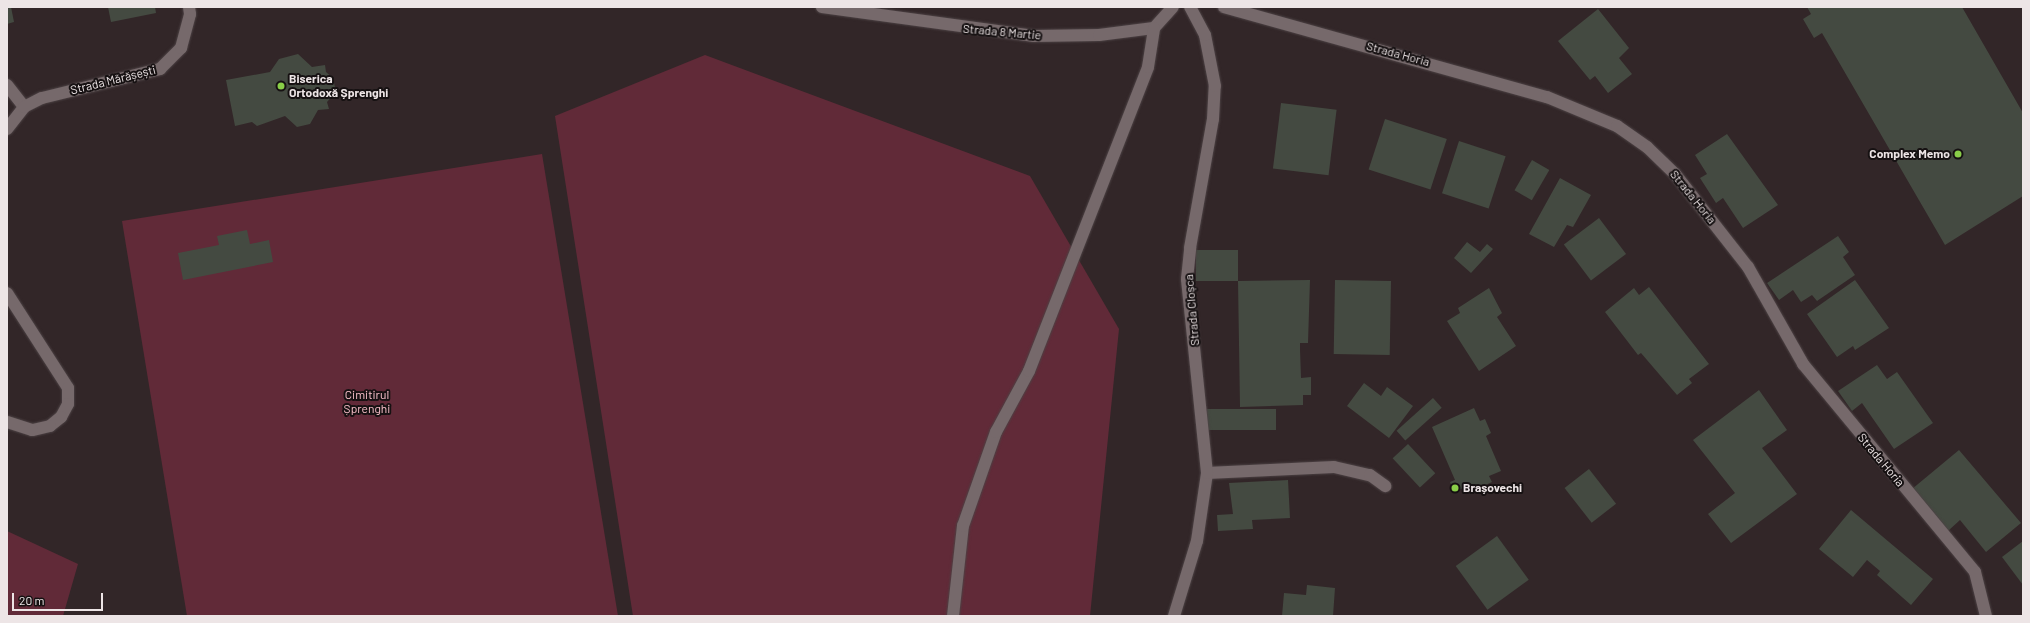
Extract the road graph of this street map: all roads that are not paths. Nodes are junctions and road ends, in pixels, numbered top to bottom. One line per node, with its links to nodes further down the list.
1 (189, 7): 8 (street, Strada Mărășești)
2 (822, 7): 6 (street, Strada 8 Martie)
3 (1173, 7): 6 (street)
4 (1190, 7): 12 (street, Strada Cloșca)
5 (1224, 7): 16 (street, Strada Horia)
6 (1154, 28): 14 (street)
7 (7, 85): 8 (street)
8 (24, 107): 9 (street, Strada Mărășești)
9 (7, 129)
10 (7, 293): 11 (street)
11 (7, 422)
12 (1207, 473): 13 (street); 15 (street, Strada Cloșca)
13 (1385, 486)
14 (953, 616)
15 (1174, 616)
16 (1986, 616)

